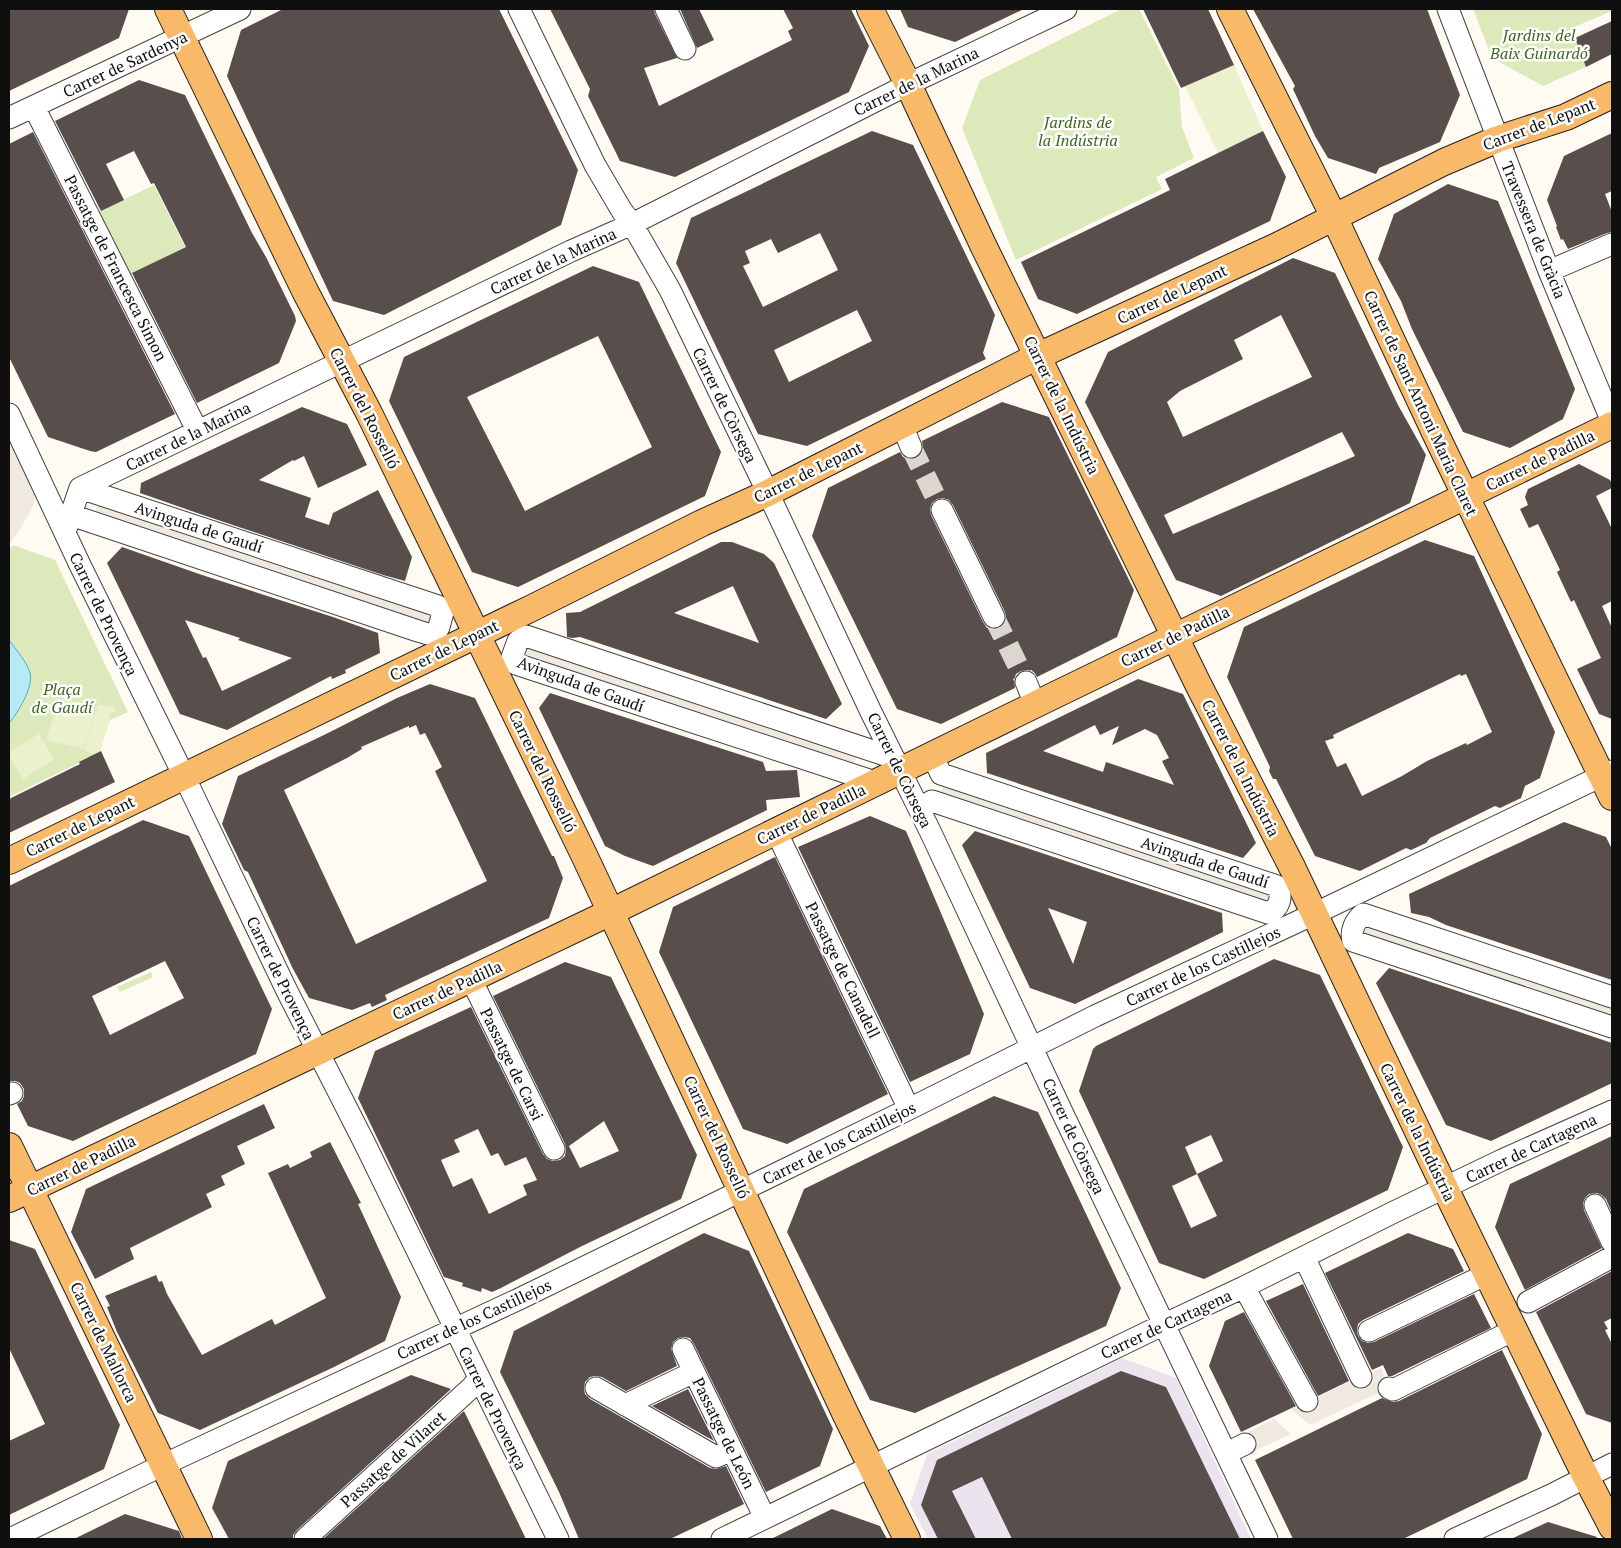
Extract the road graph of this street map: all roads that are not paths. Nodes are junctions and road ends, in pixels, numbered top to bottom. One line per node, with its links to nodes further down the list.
1 (168, 9): 9 (main road, Carrer del Rosselló)
2 (240, 9): 9 (street, Carrer de Sardenya)
3 (519, 9): 17 (street, Carrer de Còrsega)
4 (666, 9): 10 (street)
5 (870, 9): 11 (main road, Carrer de la Indústria)
6 (1066, 9): 11 (street, Carrer de la Marina)
7 (1230, 9): 16 (main road, Carrer de Sant Antoni Maria Claret)
8 (1448, 9): 15 (street, Travessera de Gràcia)
9 (182, 37): 13 (street, Carrer de Sardenya); 21 (main road, Carrer del Rosselló)
10 (685, 48)
11 (908, 84): 17 (street, Carrer de la Marina); 20 (main road, Carrer de la Indústria)
12 (1612, 95): 15 (main road, Carrer de Lepant)
13 (34, 107): 14 (street, Carrer de Sardenya); 24 (street, Passatge de Francesca Simon)
14 (9, 118)
15 (1498, 139): 16 (main road, Carrer de Lepant); 19 (street, Travessera de Gràcia)
16 (1334, 217): 20 (main road, Carrer de Lepant); 27 (main road, Carrer de Sant Antoni Maria Claret)
17 (632, 224): 21 (street, Carrer de la Marina); 26 (street, Carrer de Còrsega)
18 (1612, 244): 19 (street)
19 (1549, 270): 23 (street, Travessera de Gràcia)
20 (1038, 356): 26 (main road, Carrer de Lepant); 32 (main road, Carrer de la Indústria)
21 (342, 362): 24 (street, Carrer de la Marina); 31 (main road, Carrer del Rosselló)
22 (9, 414): 29 (street, Carrer de Provença)
23 (1612, 424): 27 (main road, Carrer de Padilla)
24 (197, 430): 25 (street, Carrer de la Marina)
25 (80, 488): 29 (street); 29 (street, Avinguda de Gaudí)
26 (768, 492): 31 (main road, Carrer de Lepant); 34 (street, Carrer de Còrsega)
27 (1466, 496): 32 (main road, Carrer de Padilla); 36 (main road, Carrer de Sant Antoni Maria Claret)
28 (942, 510): 30 (street)
29 (68, 523): 35 (street, Carrer de Provença)
30 (994, 617)
31 (477, 634): 35 (main road, Carrer de Lepant); 41 (main road, Carrer del Rosselló)
32 (1175, 636): 33 (main road, Carrer de Padilla); 42 (main road, Carrer de la Indústria)
33 (932, 755): 34 (main road, Carrer de Padilla); 38 (street, Avinguda de Gaudí)
34 (897, 764): 37 (main road, Carrer de Padilla); 37 (street, Avinguda de Gaudí); 38 (street, Carrer de Còrsega)
35 (184, 776): 40 (main road, Carrer de Lepant); 47 (street, Carrer de Provença)
36 (1609, 781): 42 (street, Carrer de los Castillejos)
37 (875, 782): 39 (main road, Carrer de Padilla)
38 (919, 808): 46 (street, Carrer de Còrsega)
39 (776, 831): 41 (main road, Carrer de Padilla); 48 (street, Passatge de Canadell)
40 (9, 861)
41 (611, 912): 43 (main road, Carrer de Padilla); 53 (main road, Carrer del Rosselló)
42 (1314, 914): 46 (street, Carrer de los Castillejos); 52 (main road, Carrer de la Indústria)
43 (471, 978): 47 (main road, Carrer de Padilla); 51 (street, Passatge de Carsi)
44 (1612, 997): 45 (street)
45 (1612, 1027)
46 (1031, 1047): 48 (street, Carrer de los Castillejos); 62 (street, Carrer de Còrsega)
47 (318, 1052): 54 (main road, Carrer de Padilla); 63 (street, Carrer de Provença)
48 (909, 1109): 53 (street, Carrer de los Castillejos)
49 (1612, 1111): 52 (street, Carrer de Cartagena)
50 (9, 1146): 54 (main road, Carrer de Mallorca)
51 (554, 1149)
52 (1445, 1188): 57 (street, Carrer de Cartagena); 59 (main road, Carrer de la Indústria)
53 (741, 1190): 63 (street, Carrer de los Castillejos); 77 (main road, Carrer del Rosselló)
54 (19, 1194): 76 (main road, Carrer de Mallorca)
55 (1594, 1204): 56 (street)
56 (1612, 1242)
57 (1304, 1257): 60 (street, Carrer de Cartagena); 68 (street)
58 (1612, 1258): 61 (street)
59 (1487, 1274): 64 (street); 78 (main road, Carrer de la Indústria)
60 (1244, 1287): 62 (street, Carrer de Cartagena); 72 (street)
61 (1528, 1302)
62 (1163, 1324): 77 (street, Carrer de Cartagena); 87 (street, Carrer de Còrsega)
63 (454, 1328): 69 (street, Carrer de Provença); 76 (street, Carrer de los Castillejos)
64 (1369, 1331)
65 (1502, 1336): 71 (street)
66 (683, 1349): 67 (street, Passatge de León)
67 (694, 1372): 73 (street); 74 (street, Passatge de León)
68 (1360, 1377)
69 (479, 1378): 83 (street, Passatge de Vilaret); 84 (street, Carrer de Provença)
70 (596, 1388): 73 (street)
71 (1389, 1388)
72 (1307, 1401)
73 (625, 1405): 74 (street)
74 (732, 1450): 79 (street, Passatge de León)
75 (1612, 1464): 78 (street)
76 (163, 1465): 81 (street, Carrer de los Castillejos); 82 (main road, Carrer de Mallorca)
77 (872, 1467): 79 (street, Carrer de Cartagena); 86 (main road, Carrer del Rosselló)
78 (1586, 1477): 80 (main road, Carrer de la Indústria); 88 (street)
79 (765, 1518): 85 (street, Carrer de Cartagena)
80 (1612, 1527)
81 (10, 1539)
82 (199, 1539)
83 (304, 1539)
84 (558, 1539)
85 (722, 1539)
86 (907, 1539)
87 (1267, 1539)
88 (1456, 1539)

